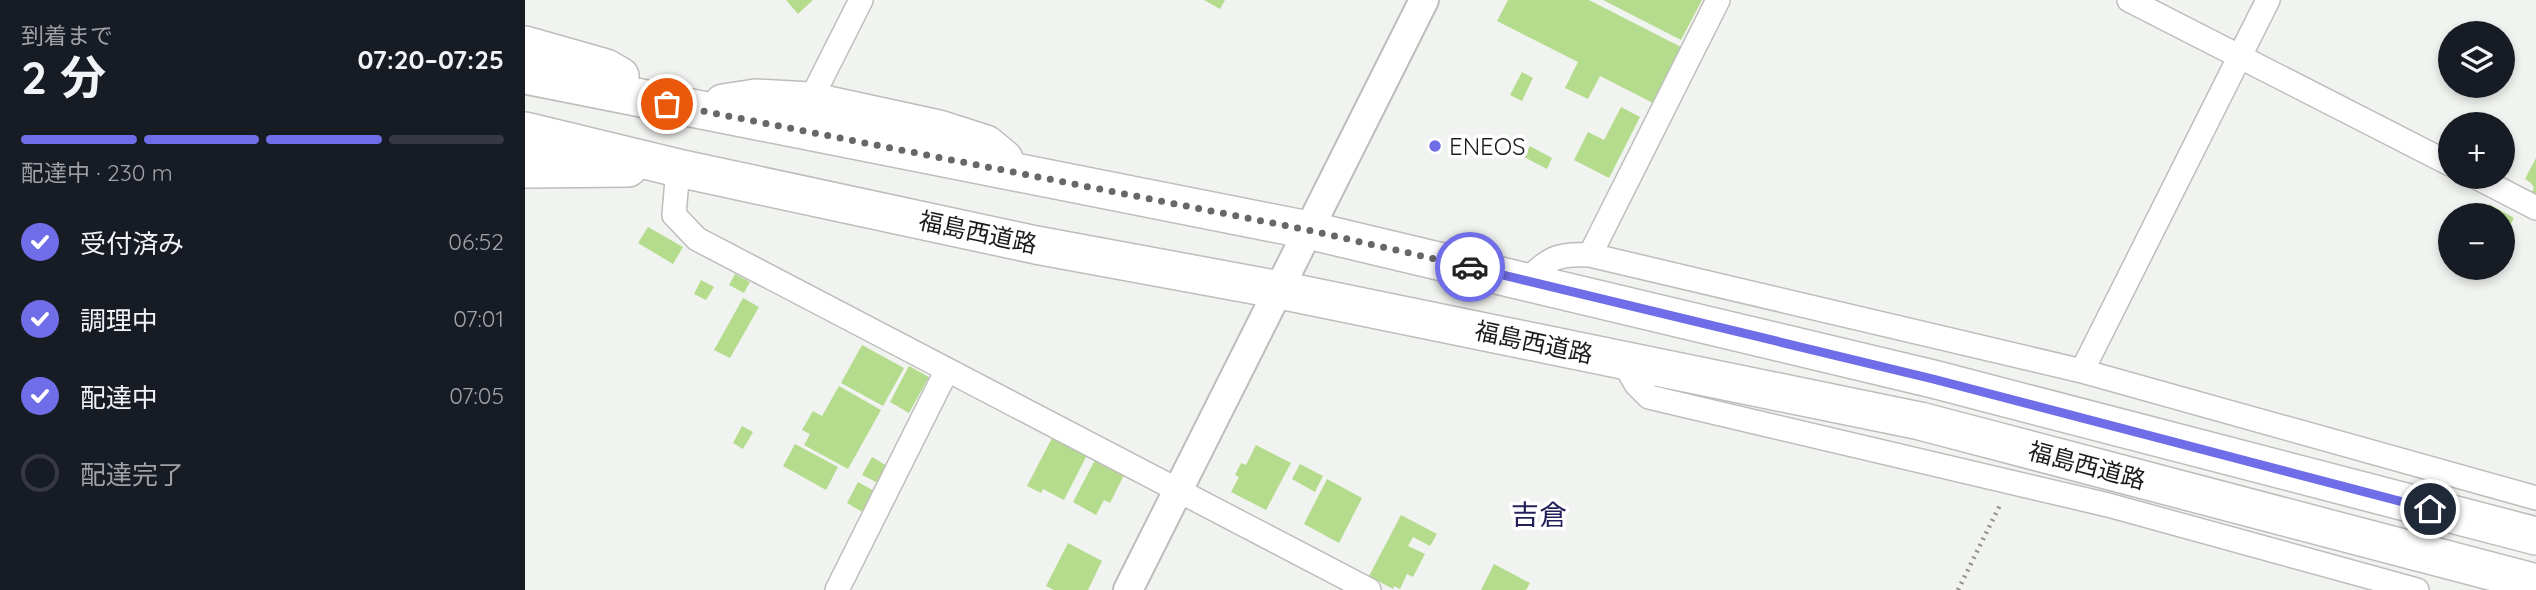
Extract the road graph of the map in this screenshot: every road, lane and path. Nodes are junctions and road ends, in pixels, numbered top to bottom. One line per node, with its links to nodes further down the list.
1 (861, 0): 9 (street)
2 (1424, 0): 18 (street)
3 (1718, 0): 19 (street)
4 (2129, 0): 7 (street)
5 (2268, 0): 7 (street)
6 (525, 45): 10 (highway)
7 (2240, 56): 12 (street); 24 (street)
8 (525, 75): 10 (highway, 福島西道路)
9 (810, 101): 10 (highway); 15 (highway)
10 (686, 108): 15 (highway, 福島西道路)
11 (525, 131): 13 (highway, 福島西道路)
12 (2438, 158)
13 (678, 168): 14 (highway); 21 (highway, 福島西道路); 23 (street)
14 (525, 169)
15 (1024, 174): 18 (highway, 福島西道路)
16 (2499, 189): 17 (street)
17 (2536, 208)
18 (1308, 230): 20 (highway, 福島西道路); 21 (street)
19 (1590, 255): 20 (street); 24 (street)
20 (1527, 280): 28 (highway, 福島西道路)
21 (1280, 290): 22 (highway, 福島西道路); 26 (street)
22 (1622, 360): 25 (street); 29 (highway, 福島西道路)
23 (947, 370): 26 (street); 30 (street)
24 (2082, 371): 27 (street)
25 (2012, 482): 33 (path); 34 (street)
26 (1179, 492): 31 (street); 32 (street)
27 (2536, 498)
28 (2536, 536)
29 (2536, 583)
30 (837, 590)
31 (1128, 590)
32 (1369, 590)
33 (1958, 590)
34 (2417, 590)

